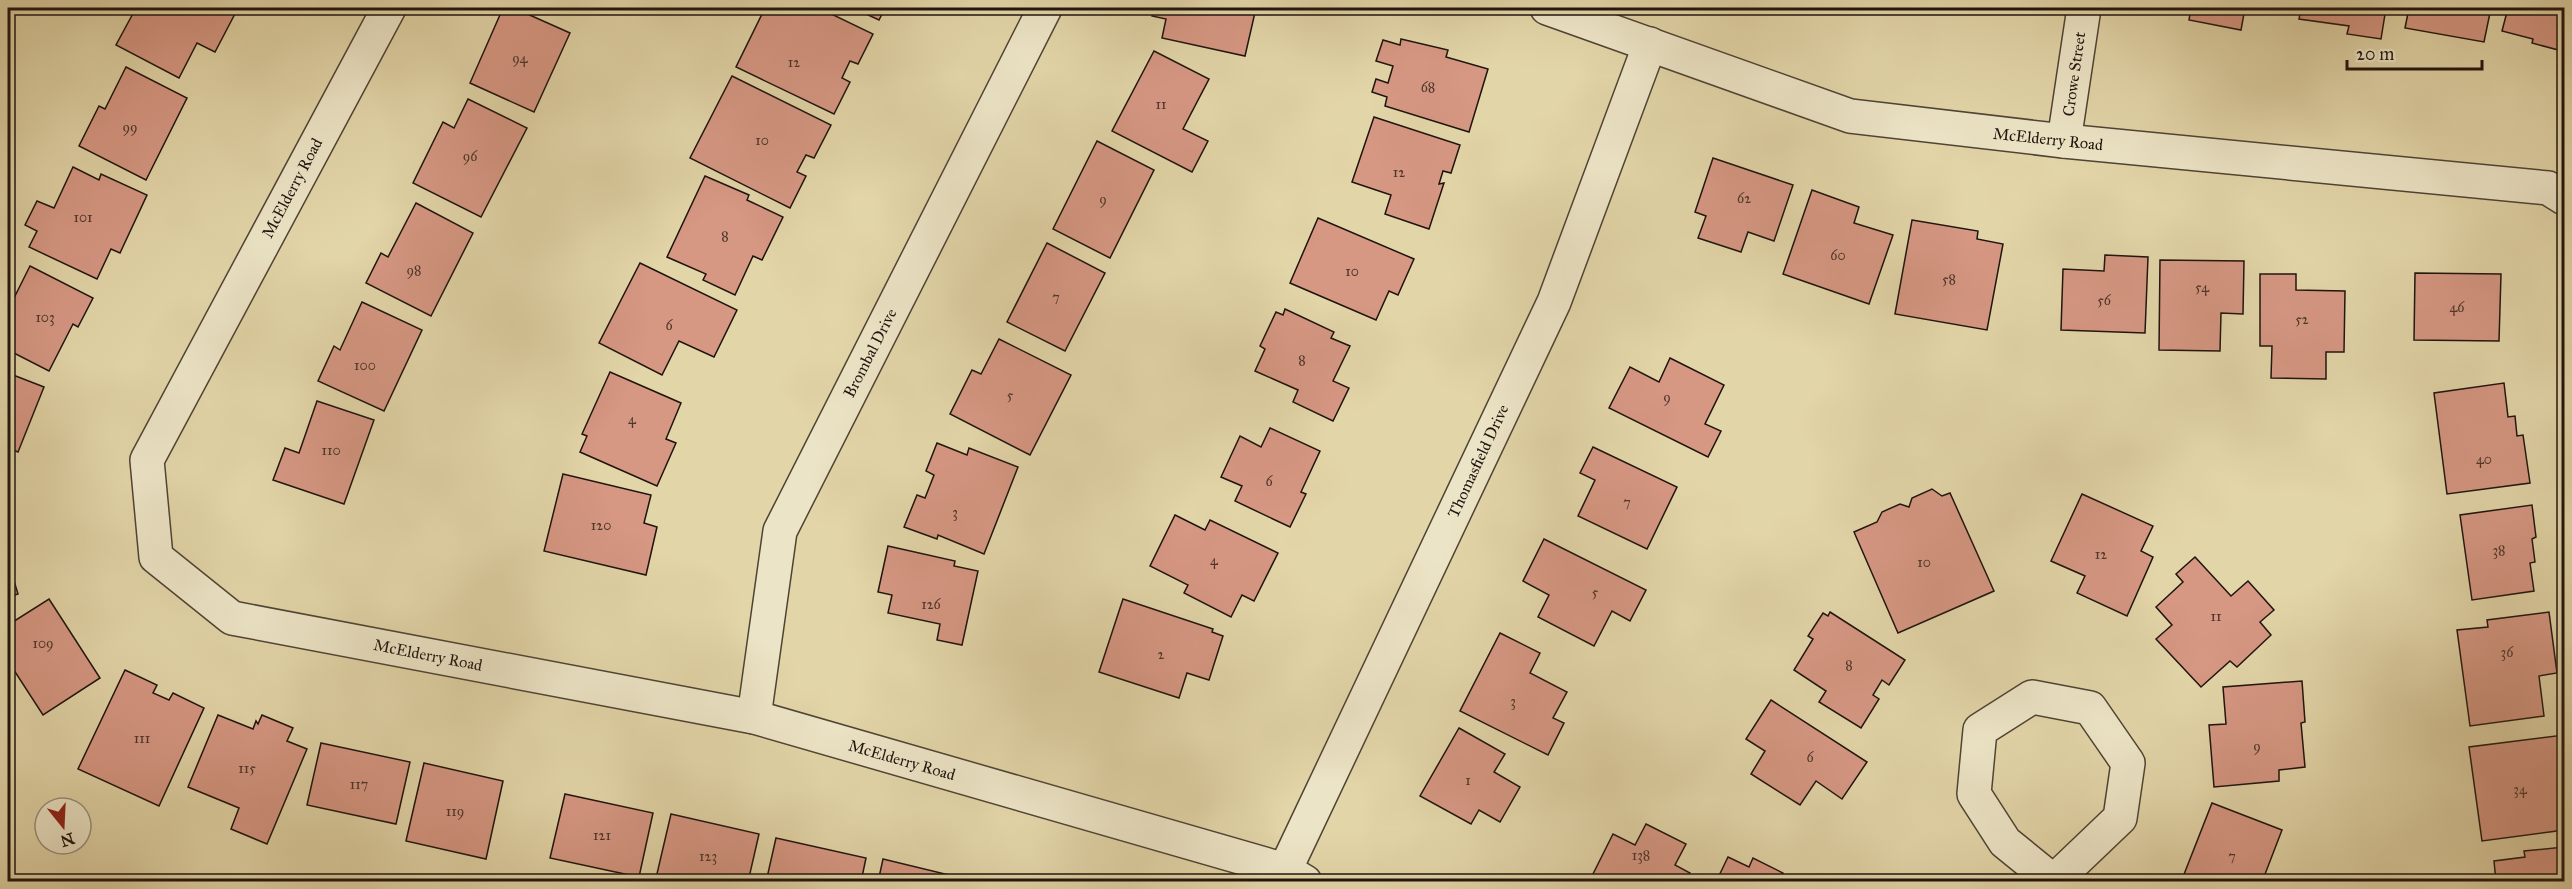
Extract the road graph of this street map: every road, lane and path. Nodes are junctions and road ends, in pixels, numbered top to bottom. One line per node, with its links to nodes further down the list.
1 (389, 8): 8 (street, McElderry Road)
2 (1045, 8): 8 (street, Brombal Drive)
3 (1547, 8): 5 (street, McElderry Road)
4 (2084, 8): 6 (street, Crowe Street)
5 (1650, 44): 6 (street, McElderry Road); 9 (street, Thomasfield Drive)
6 (2064, 141): 7 (street, McElderry Road)
7 (2565, 198)
8 (754, 717): 9 (street, McElderry Road)
9 (1295, 876)
10 (2053, 881): 10 (street)

